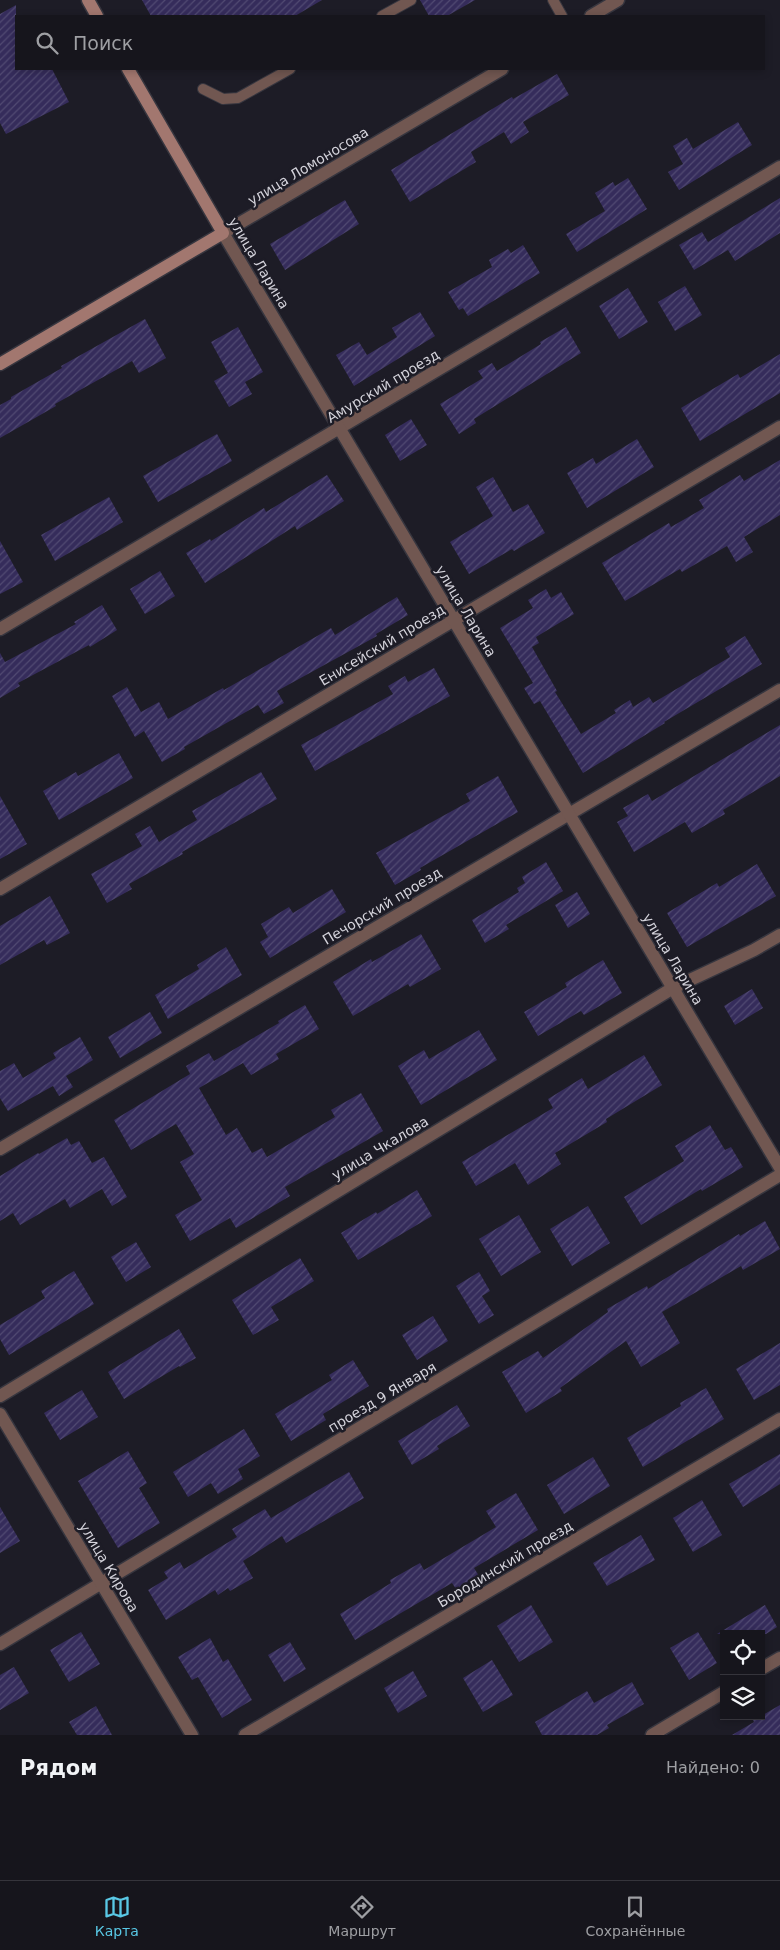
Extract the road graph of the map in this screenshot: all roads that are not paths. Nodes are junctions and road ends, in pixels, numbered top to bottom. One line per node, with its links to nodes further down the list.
1 (88, 0): 5 (main road)
2 (411, 0): 6 (lane)
3 (553, 0): 7 (lane)
4 (618, 0): 8 (street)
5 (96, 15)
6 (384, 15)
7 (561, 15)
8 (593, 15)
9 (129, 70): 14 (main road, улица Ларина)
10 (288, 70): 12 (lane)
11 (500, 70): 14 (street, улица Ломоносова)
12 (203, 89)
13 (780, 167): 17 (street, Амурский проезд)
14 (223, 233): 15 (main road, улица Ломоносова); 17 (street, улица Ларина)
15 (0, 364)
16 (780, 428): 18 (street, Енисейский проезд)
17 (340, 429): 18 (street, улица Ларина); 19 (street, Амурский проезд)
18 (453, 620): 21 (street, улица Ларина); 22 (street, Енисейский проезд)
19 (0, 629)
20 (780, 690): 21 (street, Печорский проезд)
21 (569, 814): 24 (street, улица Ларина); 25 (street, Печорский проезд)
22 (0, 889)
23 (780, 935): 24 (street, улица Чкалова)
24 (673, 988): 26 (street, улица Ларина); 28 (street, улица Чкалова)
25 (0, 1149)
26 (780, 1168)
27 (780, 1175): 31 (street, проезд 9 Января)
28 (0, 1396)
29 (0, 1414): 31 (street, улица Кирова)
30 (780, 1419): 37 (street, Бородинский проезд)
31 (101, 1583): 32 (street, проезд 9 Января); 36 (street, улица Кирова)
32 (0, 1644)
33 (780, 1658): 34 (street)
34 (765, 1667)
35 (720, 1694): 38 (street)
36 (192, 1735)
37 (245, 1735)
38 (652, 1735)

